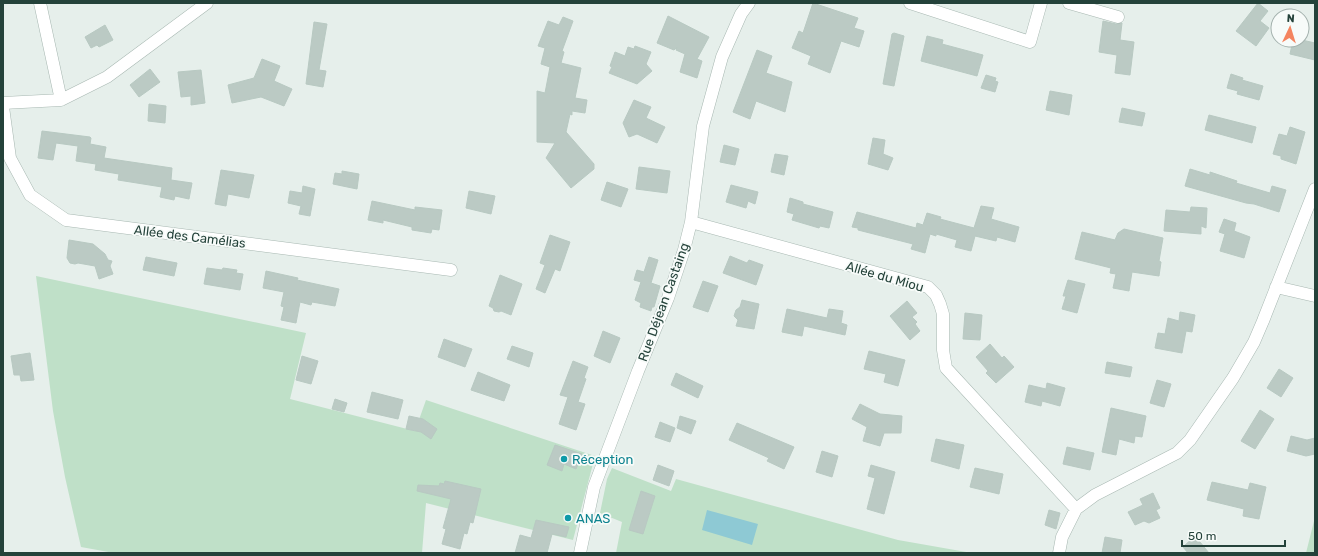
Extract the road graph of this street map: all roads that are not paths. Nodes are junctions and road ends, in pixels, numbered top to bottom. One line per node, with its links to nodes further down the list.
1 (40, 3): 8 (street)
2 (207, 3): 8 (street)
3 (749, 3): 12 (street, Rue Déjean Castaing)
4 (910, 3): 5 (street)
5 (1041, 3)
6 (1069, 3): 7 (street)
7 (1118, 16)
8 (61, 100): 9 (street)
9 (3, 103)
10 (3, 107): 13 (street, Allée des Camélias)
11 (1315, 190): 14 (street)
12 (691, 222): 16 (street, Allée du Miou); 17 (street, Rue Déjean Castaing)
13 (451, 270)
14 (1276, 288): 15 (street); 16 (street)
15 (1315, 296)
16 (1076, 509): 18 (street)
17 (580, 553)
18 (1059, 553)

